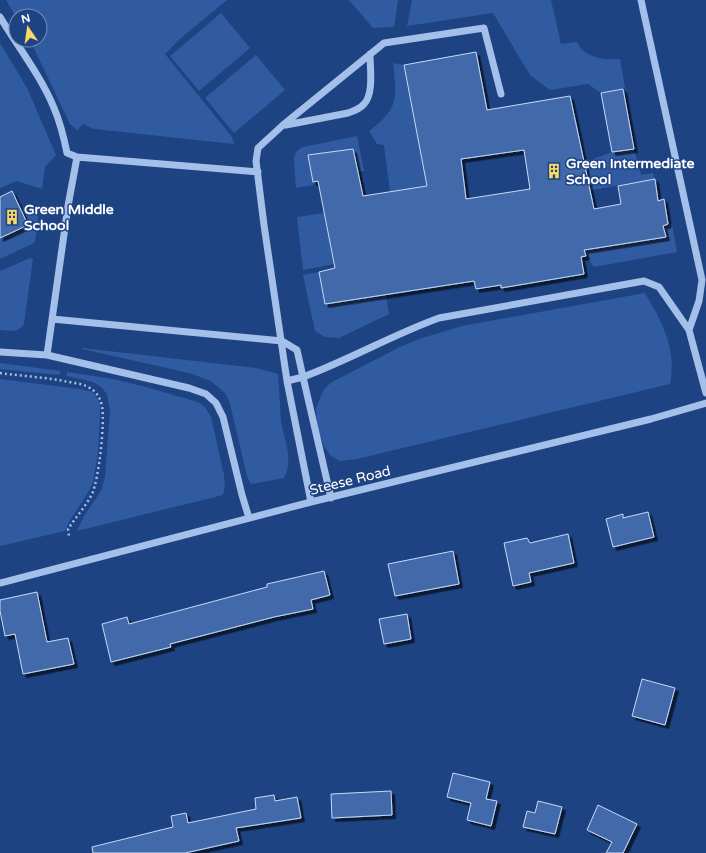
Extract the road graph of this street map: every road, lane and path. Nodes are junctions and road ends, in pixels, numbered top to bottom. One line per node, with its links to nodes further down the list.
1 (641, 0): 9 (street)
2 (0, 17): 6 (street)
3 (370, 54): 4 (street); 5 (street); 5 (street)
4 (501, 94)
5 (283, 125): 7 (street)
6 (77, 157): 7 (street); 8 (street)
7 (258, 172): 10 (street)
8 (52, 319): 10 (street); 12 (street)
9 (689, 330): 14 (street); 16 (street)
10 (282, 341): 14 (street); 15 (street)
11 (0, 352): 12 (street)
12 (47, 355): 20 (street)
13 (0, 373): 21 (path)
14 (303, 377): 15 (street); 18 (street)
15 (287, 380): 19 (street)
16 (706, 393)
17 (706, 403): 18 (street, Steese Road)
18 (331, 498): 19 (street, Steese Road)
19 (311, 502): 20 (street, Steese Road)
20 (249, 518): 22 (street, Steese Road)
21 (69, 536)
22 (0, 583)

